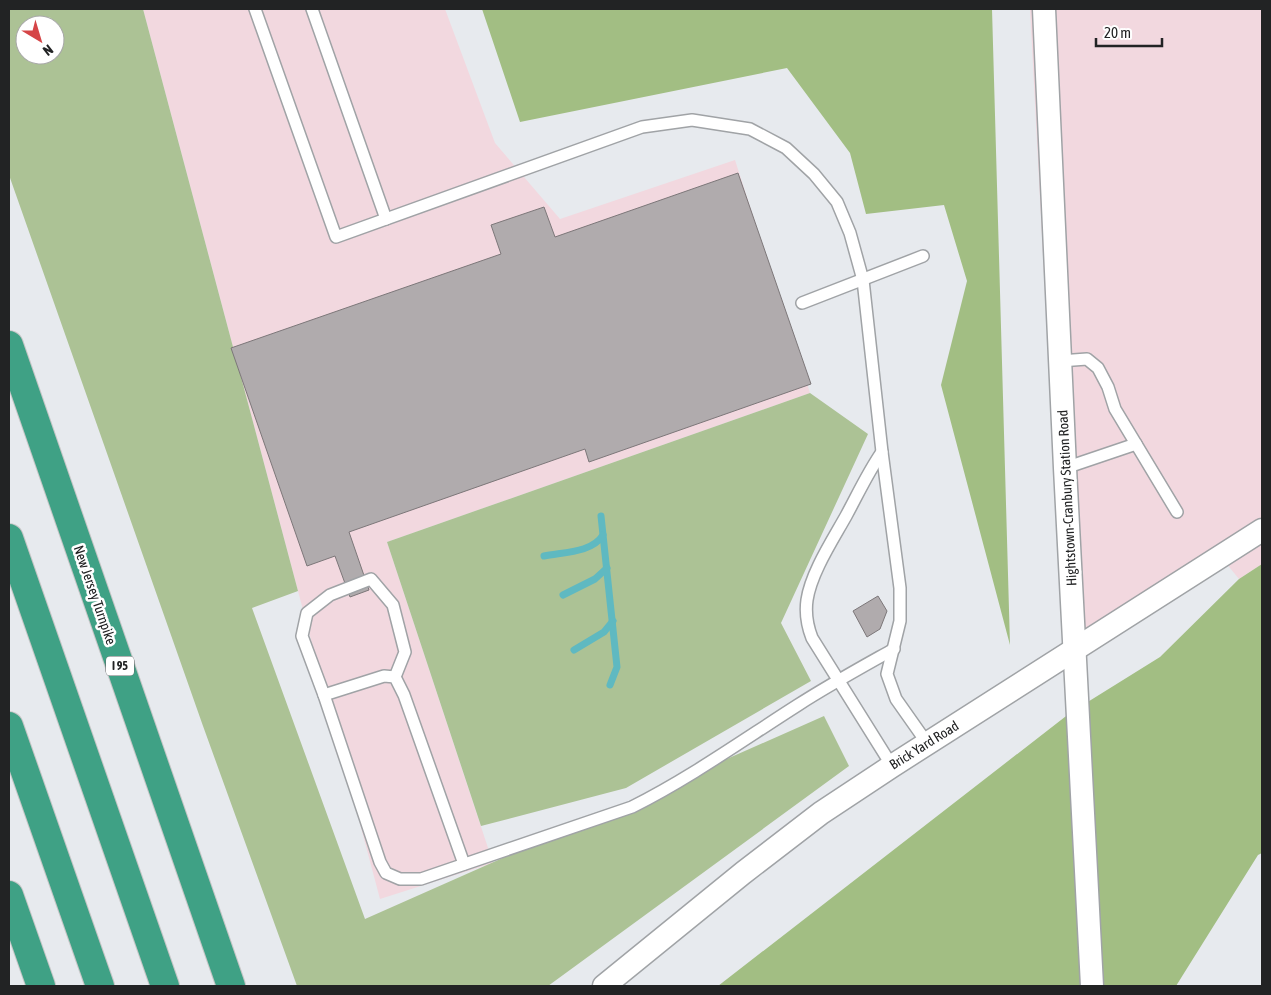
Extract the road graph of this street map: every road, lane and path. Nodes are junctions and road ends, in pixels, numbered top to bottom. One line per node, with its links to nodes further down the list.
1 (255, 9): 4 (lane)
2 (312, 9): 4 (lane)
3 (1044, 9): 9 (street, Hightstown-Cranbury Station Road)
4 (386, 219): 6 (lane)
5 (923, 256): 6 (lane)
6 (863, 280): 7 (lane); 11 (lane)
7 (802, 303)
8 (9, 345): 29 (highway, New Jersey Turnpike / I 95)
9 (1060, 361): 10 (lane); 12 (street, Hightstown-Cranbury Station Road)
10 (1136, 444): 12 (lane); 13 (lane)
11 (882, 452): 16 (lane); 19 (lane)
12 (1065, 468): 17 (street, Hightstown-Cranbury Station Road)
13 (1177, 512)
14 (1262, 530): 17 (street, Brick Yard Road)
15 (9, 538): 28 (highway)
16 (894, 649): 19 (lane); 22 (lane)
17 (1075, 650): 22 (street, Brick Yard Road); 31 (street, Hightstown-Cranbury Station Road)
18 (395, 678): 20 (lane); 20 (lane); 24 (lane)
19 (838, 681): 23 (lane); 24 (lane)
20 (324, 694): 24 (lane)
21 (9, 726): 27 (highway)
22 (927, 743): 23 (street, Brick Yard Road)
23 (892, 766): 30 (street, Brick Yard Road)
24 (464, 864)
25 (9, 895): 26 (highway)
26 (41, 986)
27 (100, 986)
28 (165, 986)
29 (231, 986)
30 (604, 986)
31 (1092, 986)

